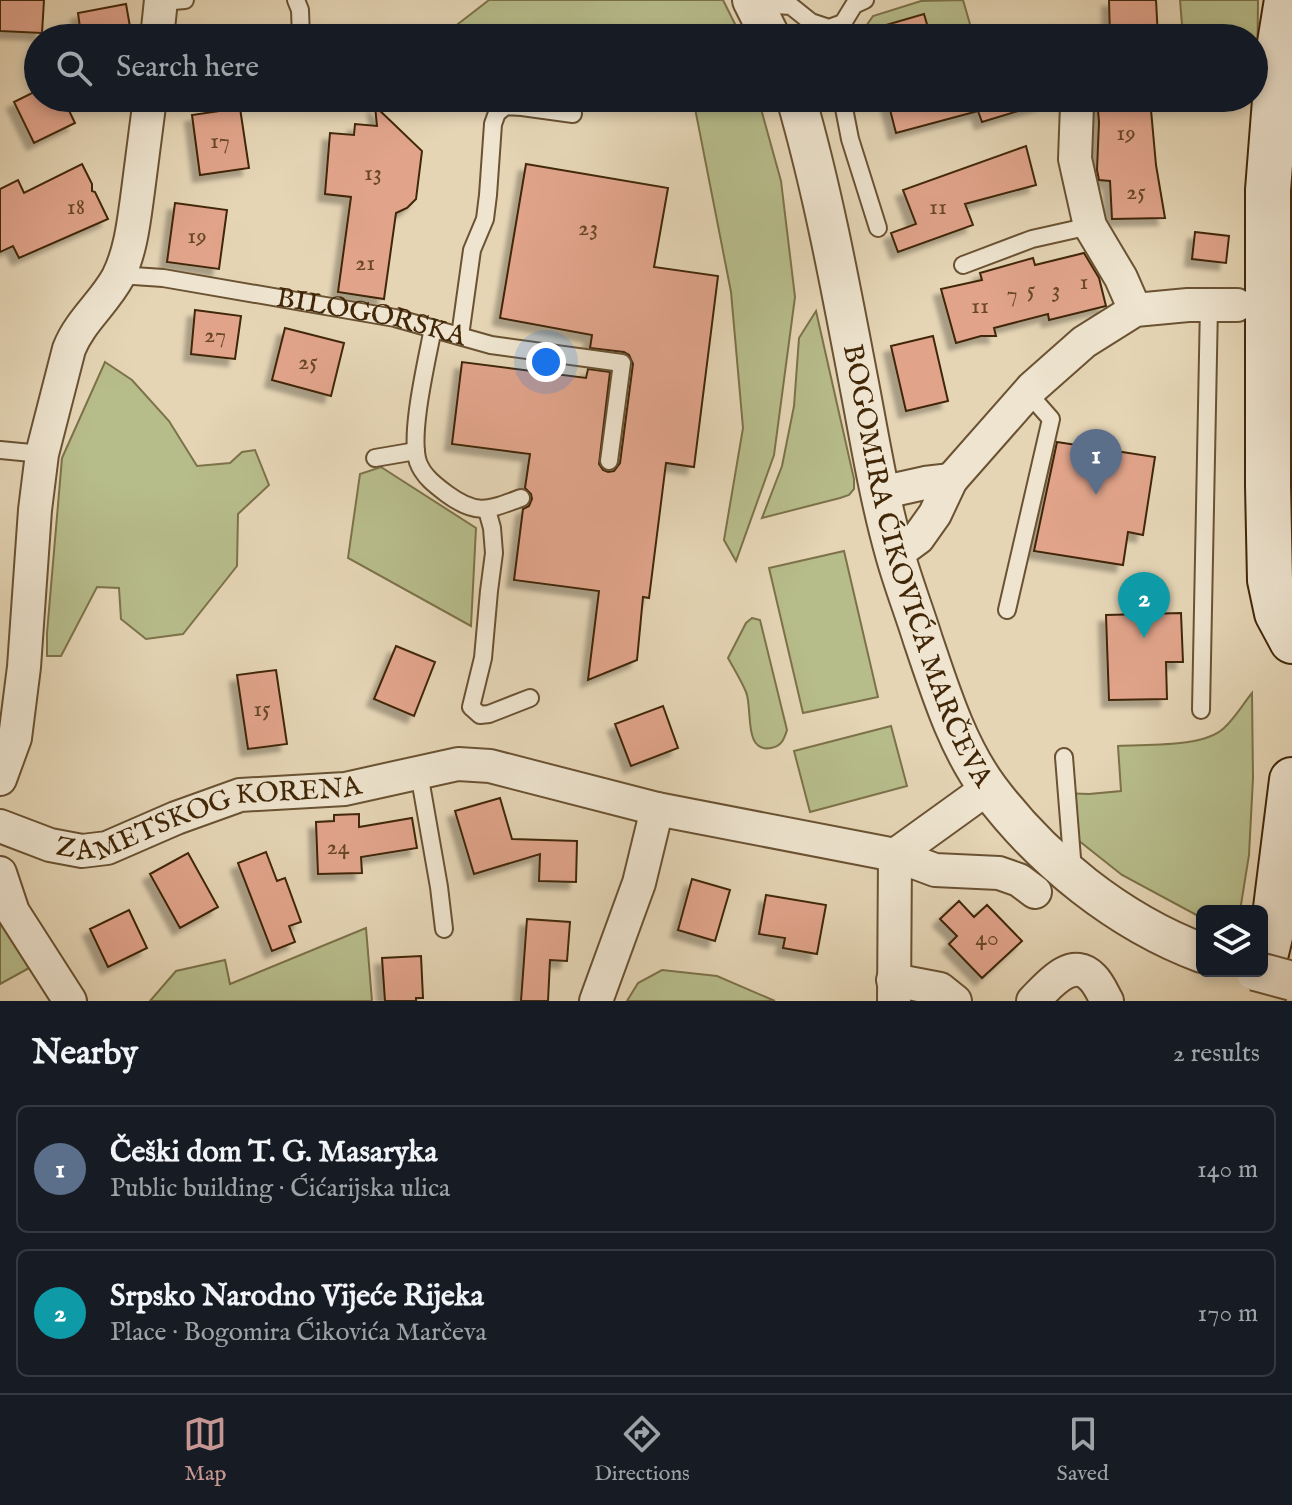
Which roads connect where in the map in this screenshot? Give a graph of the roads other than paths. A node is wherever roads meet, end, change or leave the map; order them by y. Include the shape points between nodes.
1 (296, 0) edge
2 (1287, 0) edge
3 (169, 1) edge
4 (753, 2) edge
5 (857, 2) edge
6 (162, 24) edge
7 (300, 24) edge
8 (764, 24) edge
9 (814, 24) edge
10 (842, 24) edge
11 (148, 112) edge
12 (498, 112) edge
13 (556, 112) edge
14 (800, 112) edge
15 (845, 112) edge
16 (1077, 112) edge
17 (573, 114) dead end
18 (1090, 226) junction
19 (878, 228) dead end
20 (963, 265) dead end
21 (119, 275) junction
22 (1223, 305) joint
23 (1135, 310) junction
24 (433, 328) junction
25 (460, 336) junction
26 (1028, 393) junction
27 (0, 450) edge
28 (416, 451) junction
29 (42, 454) junction
30 (375, 458) dead end
31 (609, 461) dead end
32 (951, 480) junction
33 (880, 493) junction
34 (521, 498) dead end
35 (487, 510) junction
36 (895, 555) junction
37 (1007, 610) dead end
38 (1292, 641) edge
39 (530, 698) dead end
40 (1201, 710) dead end
41 (1064, 757) dead end
42 (419, 773) junction
43 (0, 779) edge
44 (1292, 780) edge
45 (988, 788) junction
46 (657, 809) junction
47 (0, 826) edge
48 (895, 855) junction
49 (0, 873) edge
50 (1073, 878) junction
51 (1035, 892) dead end
52 (1284, 899) edge
53 (444, 929) dead end
54 (1190, 949) edge
55 (1268, 951) edge
56 (1268, 975) edge
57 (1260, 977) edge
58 (1292, 981) edge
59 (894, 991) edge
60 (70, 1001) edge
61 (596, 1001) edge
62 (955, 1001) edge
63 (1033, 1001) edge
64 (1107, 1001) edge
65 (1254, 1001) edge

1 - 7 lane
2 - 38 main road via 1268,190 1268,486 1270,580 1277,613
3 - 6 street
4 - 8 street
4 - 9 lane via 791,6
5 - 10 lane
11 - 21 street via 134,223
12 - 25 lane via 485,219 472,250
13 - 17 lane
14 - 33 street, BOGOMIRA ĆIKOVIĆA MARČEVA
15 - 19 lane
16 - 18 street via 1075,159
18 - 20 lane via 1032,239
18 - 23 street
21 - 24 lane, BILOGORSKA via 194,283
21 - 29 street via 75,334
22 - 23 street
22 - 40 lane
23 - 26 street via 1084,342
24 - 25 lane, BILOGORSKA
24 - 28 lane
25 - 31 lane, BILOGORSKA via 622,363
26 - 32 street
26 - 37 lane via 1051,419
27 - 29 lane
28 - 30 lane
28 - 35 lane via 418,464 436,486 468,507
29 - 43 street via 15,738
32 - 33 street
32 - 36 street via 918,538
33 - 36 street, BOGOMIRA ĆIKOVIĆA MARČEVA
34 - 35 lane
35 - 39 lane via 494,553 483,658 471,707 480,715 489,714
36 - 45 street, BOGOMIRA ĆIKOVIĆA MARČEVA via 933,671 963,746
41 - 50 lane
42 - 46 street, ZAMETSKOG KORENA via 458,764 490,766
42 - 47 street, ZAMETSKOG KORENA via 345,789 240,795 107,848 82,851 50,845
42 - 53 lane
44 - 52 main road
45 - 48 street
45 - 50 street, BOGOMIRA ĆIKOVIĆA MARČEVA
46 - 48 street, ZAMETSKOG KORENA
46 - 61 street via 639,883
48 - 51 street, ZAMETSKOG KORENA via 935,870 999,873
48 - 59 street
49 - 60 street via 13,912
50 - 54 street, BOGOMIRA ĆIKOVIĆA MARČEVA
52 - 55 main road
56 - 58 street, bridge
57 - 65 main road
59 - 62 street via 940,989
63 - 64 street via 1068,970 1078,969 1092,976

